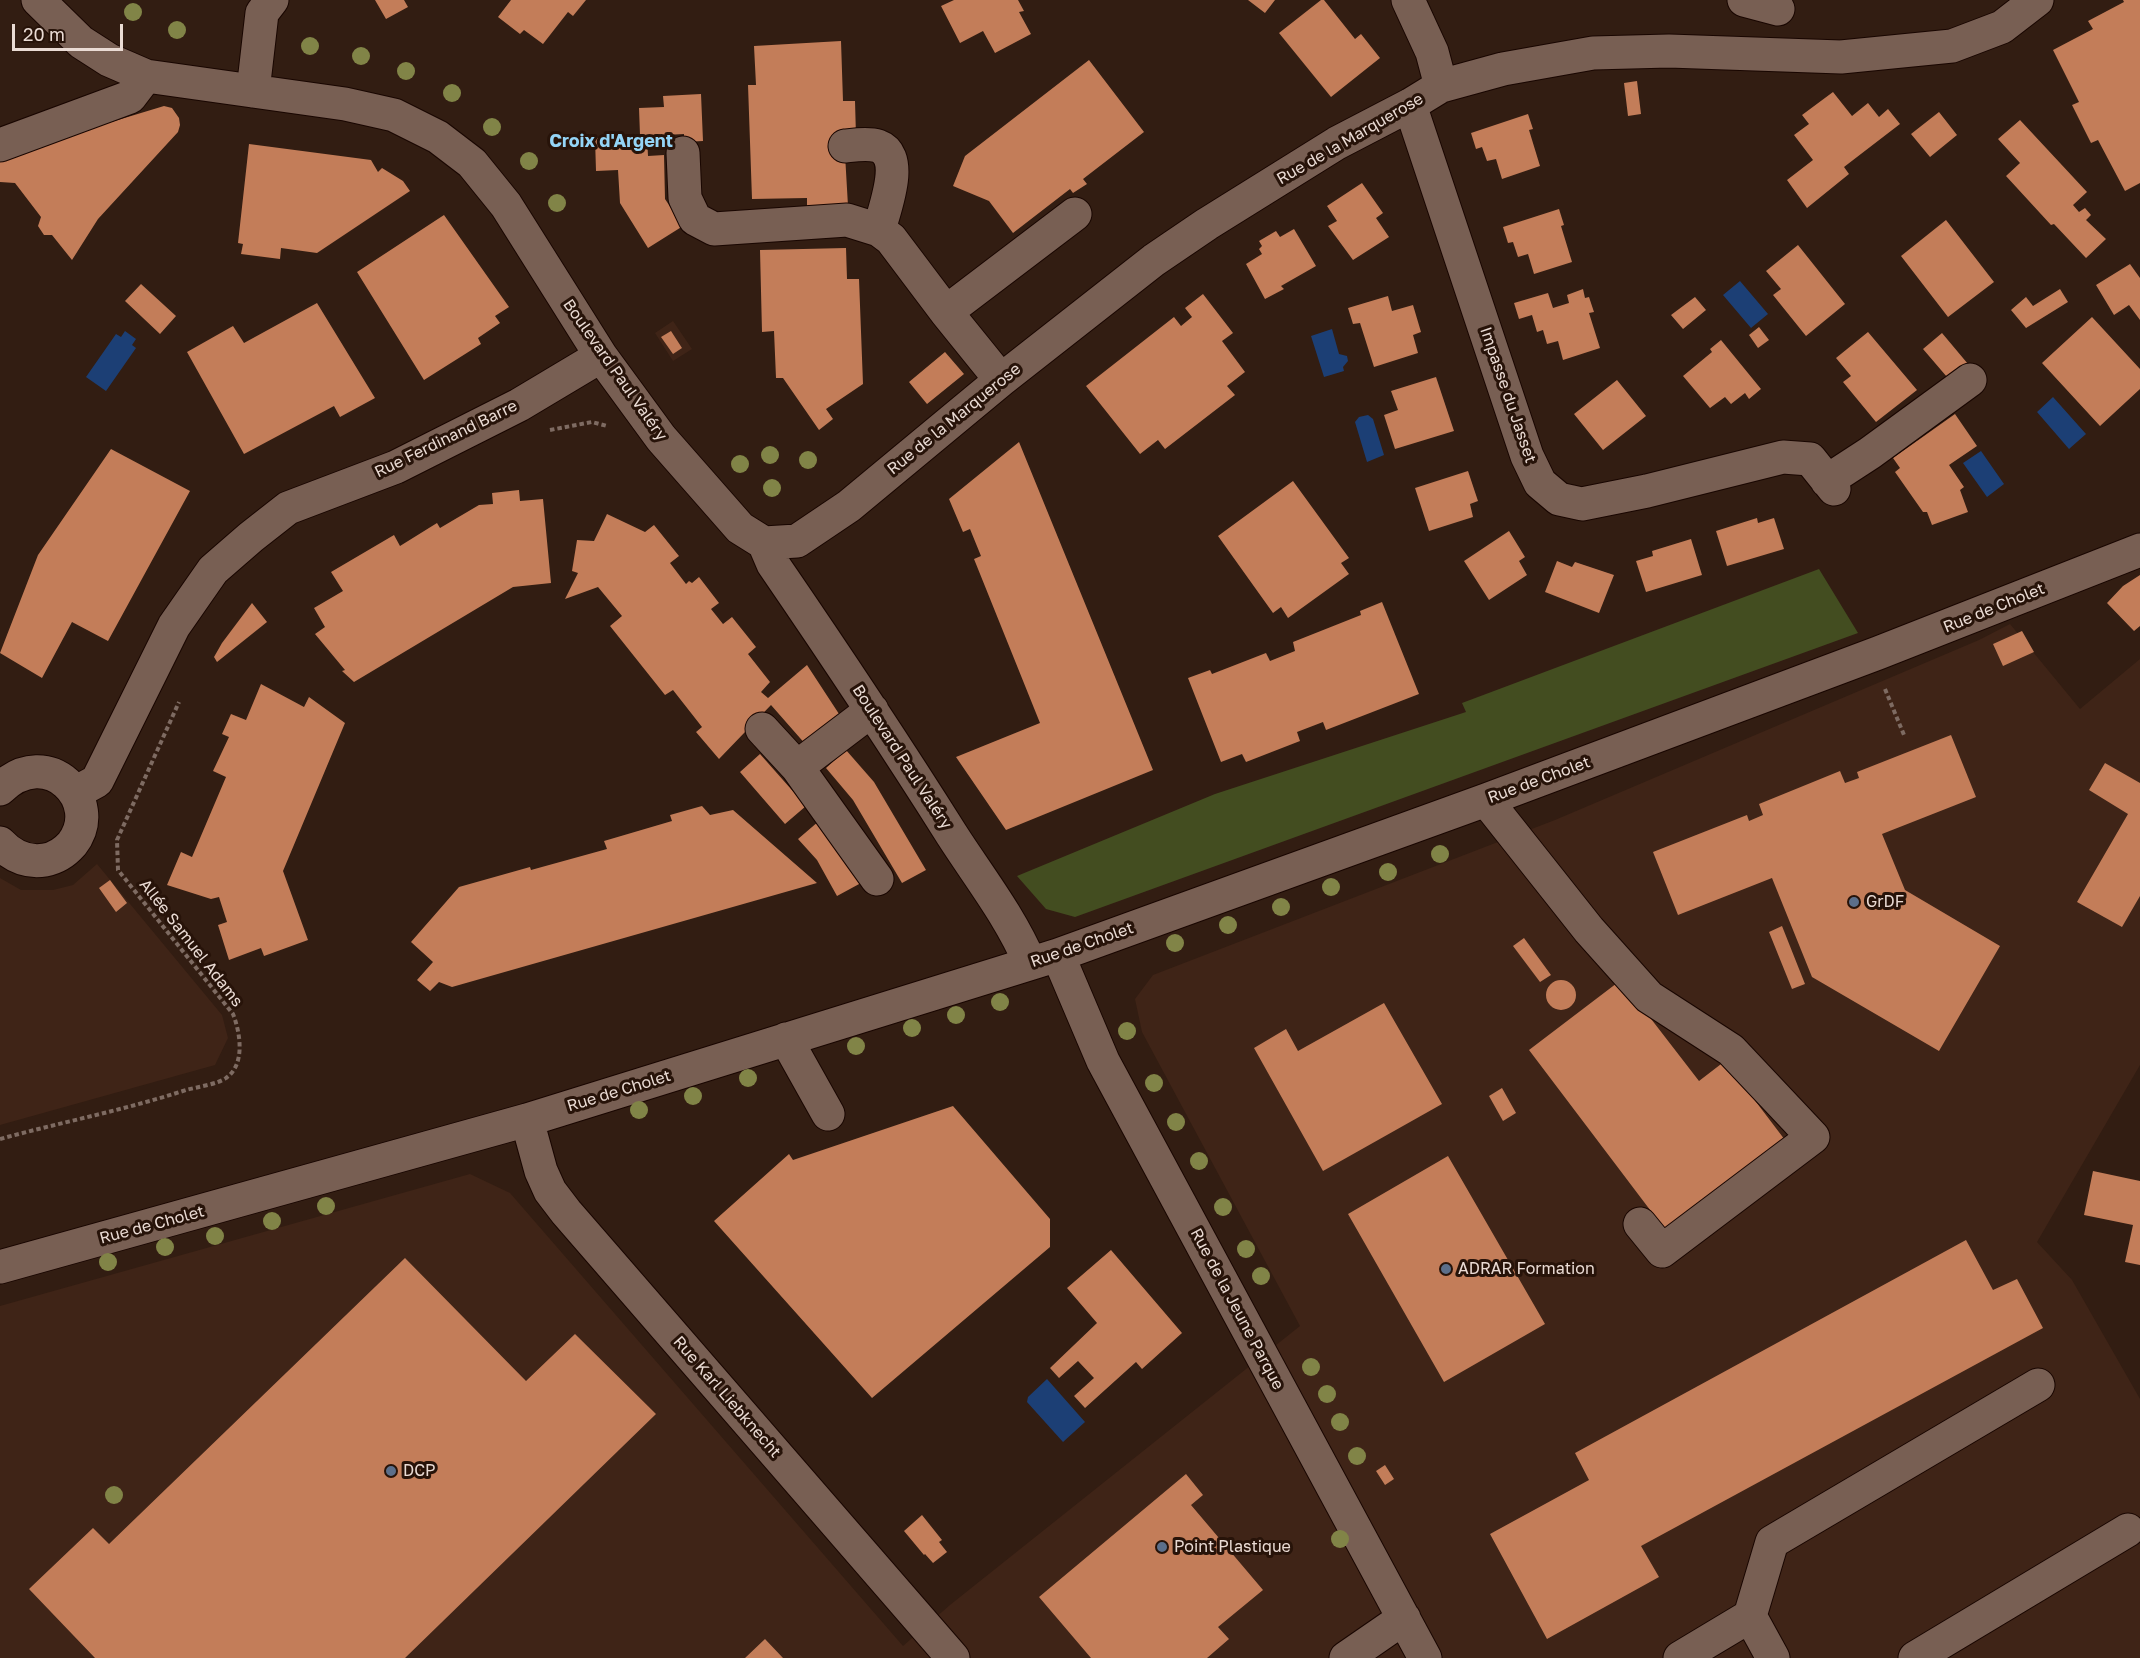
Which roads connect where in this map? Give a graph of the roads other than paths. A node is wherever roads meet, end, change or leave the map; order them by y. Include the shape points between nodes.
1 (38, 0) edge
2 (272, 0) edge
3 (1409, 0) edge
4 (1744, 0) edge
5 (2037, 0) edge
6 (1778, 9) dead end
7 (146, 76) junction
8 (1441, 86) junction
9 (253, 91) junction
10 (1410, 105) junction
11 (0, 145) edge
12 (845, 146) dead end
13 (683, 153) dead end
14 (1075, 214) dead end
15 (879, 230) junction
16 (946, 312) junction
17 (602, 356) junction
18 (1001, 380) junction
19 (1970, 380) dead end
20 (764, 543) junction
21 (2140, 550) edge
22 (872, 710) junction
23 (762, 729) dead end
24 (797, 767) junction
25 (0, 789) edge
26 (75, 794) junction
27 (1486, 800) junction
28 (0, 843) edge
29 (877, 879) dead end
30 (1044, 959) junction
31 (786, 1039) junction
32 (828, 1114) dead end
33 (527, 1120) junction
34 (1640, 1224) dead end
35 (0, 1267) edge
36 (2038, 1385) dead end
37 (2128, 1530) dead end
38 (1750, 1616) junction
39 (1404, 1618) junction
40 (953, 1658) edge
41 (1346, 1658) edge
42 (1425, 1658) edge
43 (1680, 1658) edge
44 (1773, 1658) edge
45 (1915, 1658) edge

1 - 7 street, Boulevard Paul Valéry via 81,42
2 - 9 street via 262,14
3 - 8 street via 1432,52
4 - 6 street
5 - 8 street, Rue de la Marquerose via 2002,27 1952,46 1841,57 1669,51 1593,53 1503,69
7 - 9 street, Boulevard Paul Valéry
7 - 11 street via 130,97
8 - 10 street, Rue de la Marquerose
9 - 17 street, Boulevard Paul Valéry via 394,115 438,137 472,163 506,205
10 - 18 street, Rue de la Marquerose via 1337,143 1207,224 1154,260
10 - 19 street, Impasse du Jasset via 1527,456 1540,483 1558,500 1582,504 1783,457 1809,459 1830,485
12 - 15 street via 880,147 893,164
13 - 15 street via 684,198 695,219 714,229 847,220
14 - 16 street
15 - 16 street via 891,239
16 - 18 street
17 - 20 street, Boulevard Paul Valéry via 661,438 740,528
17 - 26 street, Rue Ferdinand Barre via 519,405 396,467 288,508 251,537 213,570 174,626 97,781
18 - 20 street, Rue de la Marquerose via 849,506 797,541
20 - 22 street, Boulevard Paul Valéry via 773,564
21 - 27 street, Rue de Cholet via 1914,640
22 - 24 street
22 - 30 street, Boulevard Paul Valéry via 959,846 1009,918
23 - 24 street
24 - 29 street
25 - 26 street via 23,772 39,771 66,782
26 - 28 street via 80,830 68,849 58,856 26,860 12,855
27 - 30 street, Rue de Cholet
27 - 34 street via 1589,930 1649,997 1731,1050 1813,1137 1662,1251
30 - 31 street, Rue de Cholet
30 - 39 street, Rue de la Jeune Parque
31 - 32 street
31 - 33 street, Rue de Cholet
33 - 35 street, Rue de Cholet
33 - 40 street, Rue Karl Liebknecht via 541,1171 566,1212
36 - 38 street via 1772,1542
37 - 45 street
38 - 43 street
38 - 44 street
39 - 41 street
39 - 42 street, Rue de la Jeune Parque

